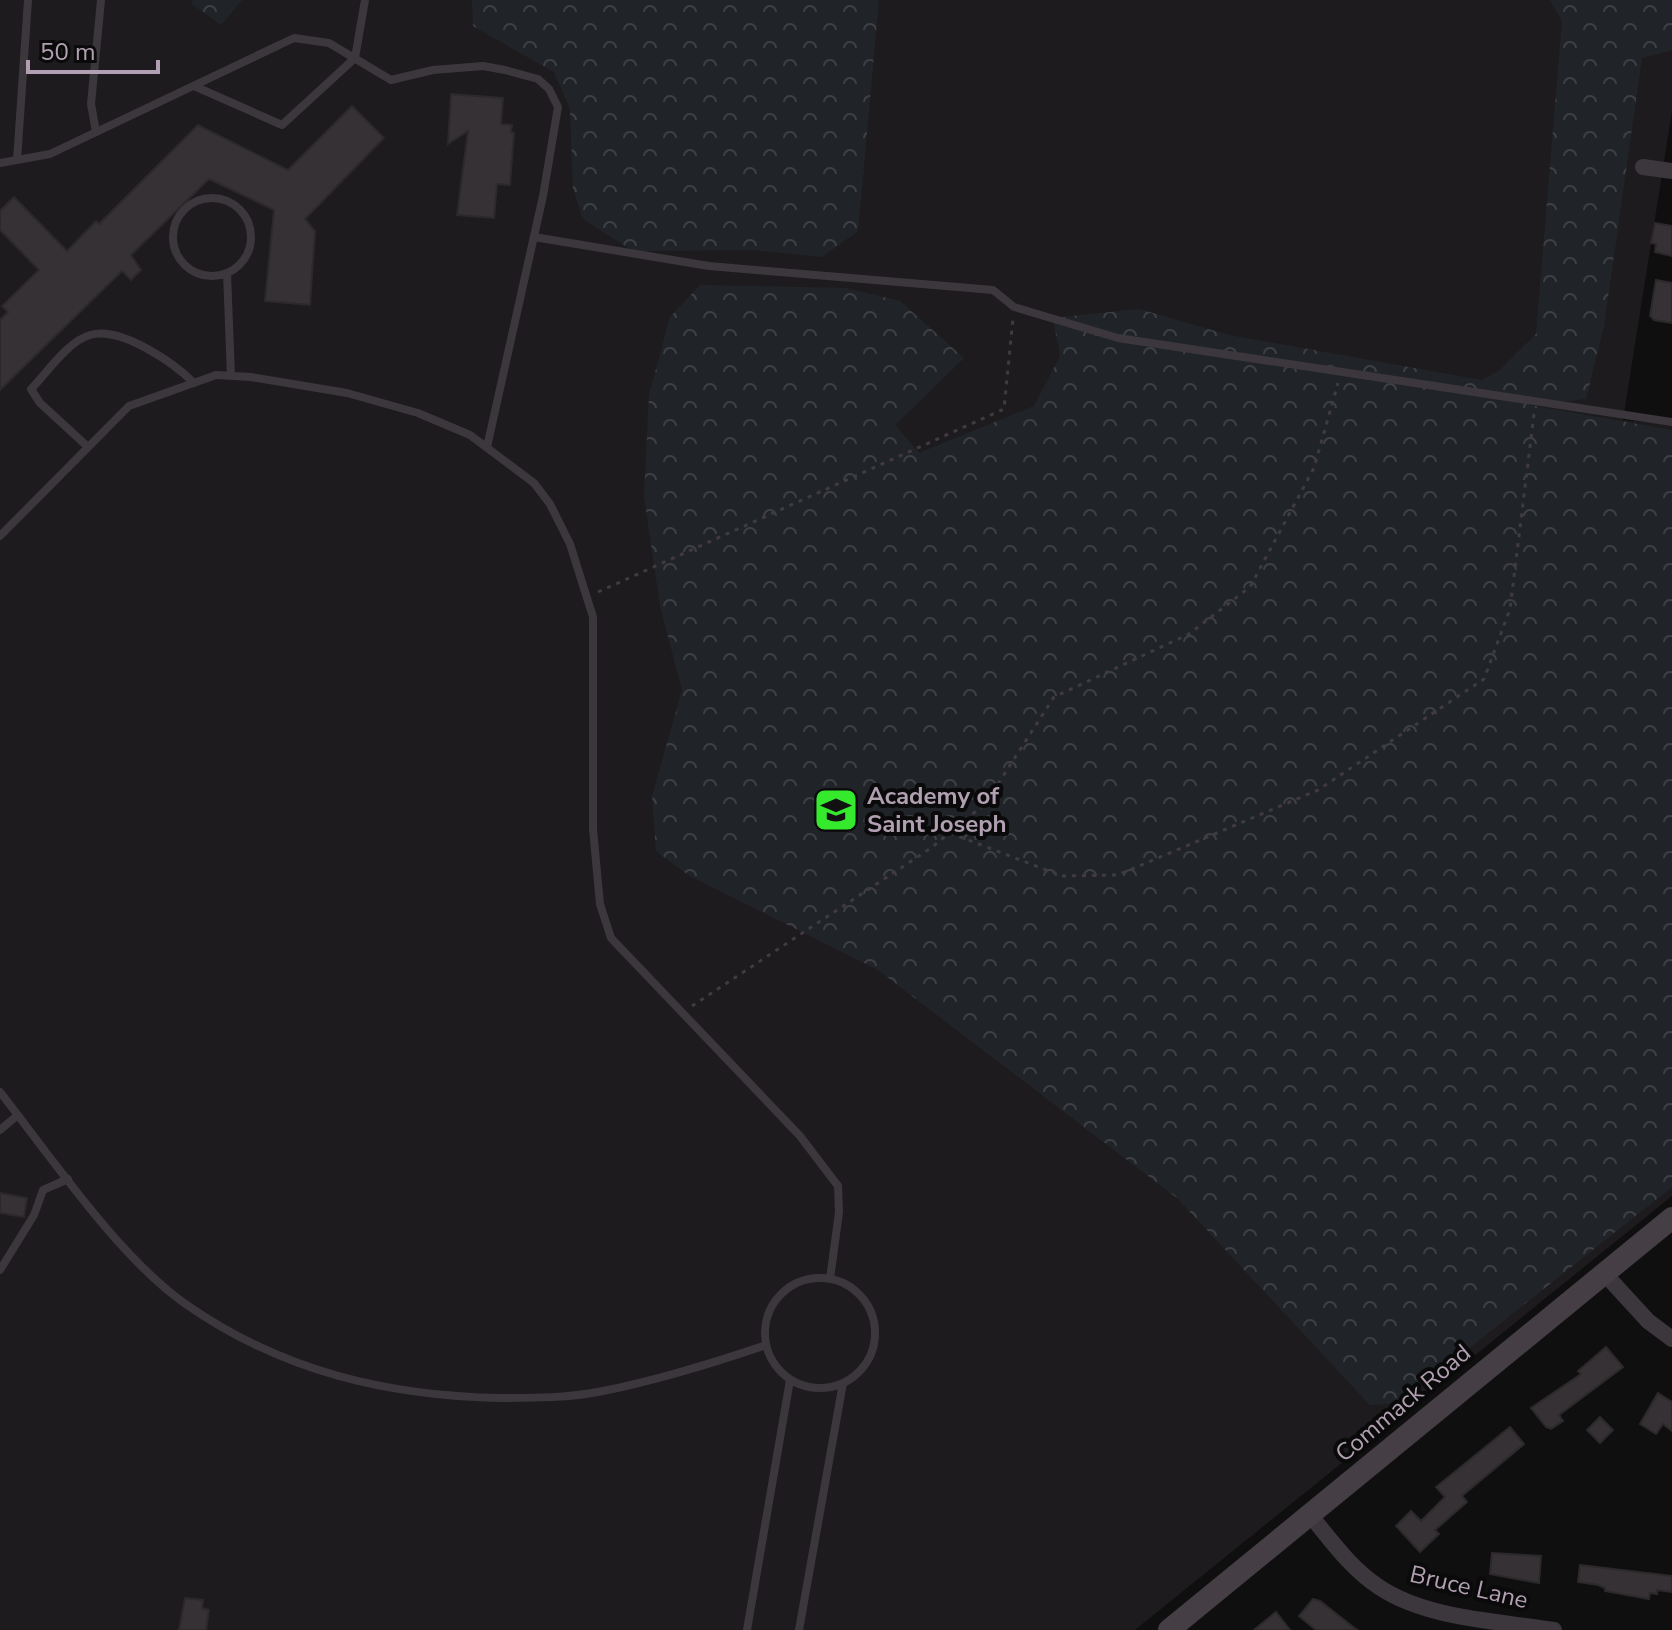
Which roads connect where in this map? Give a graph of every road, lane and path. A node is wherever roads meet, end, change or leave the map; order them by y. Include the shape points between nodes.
1 (28, 0) edge
2 (101, 0) edge
3 (365, 0) edge
4 (355, 58) junction
5 (194, 86) junction
6 (96, 132) junction
7 (17, 160) junction
8 (0, 163) edge
9 (1643, 167) dead end
10 (1672, 171) edge
11 (534, 237) junction
12 (227, 273) junction
13 (1014, 307) junction
14 (1341, 374) junction
15 (231, 376) junction
16 (194, 383) junction
17 (1536, 402) junction
18 (1672, 422) edge
19 (88, 447) junction
20 (487, 447) junction
21 (0, 536) edge
22 (587, 597) junction
23 (950, 833) junction
24 (682, 1012) junction
25 (0, 1092) edge
26 (18, 1115) junction
27 (0, 1130) edge
28 (68, 1179) junction
29 (1672, 1218) edge
30 (0, 1270) edge
31 (1604, 1273) junction
32 (830, 1279) junction
33 (1672, 1339) edge
34 (766, 1345) junction
35 (790, 1380) junction
36 (843, 1383) junction
37 (1310, 1515) junction
38 (747, 1630) edge
39 (799, 1630) edge
40 (1169, 1630) edge
41 (1554, 1630) edge

1 - 7 lane
2 - 6 lane via 91,104
3 - 4 lane
4 - 5 lane via 329,43 294,38
4 - 5 lane via 282,125
4 - 11 lane via 391,80 483,66 525,74 549,89 558,107
5 - 6 lane
6 - 7 lane via 50,154
7 - 8 lane
9 - 10 street
11 - 13 lane via 709,266 993,290
11 - 20 lane
12 - 12 lane via 195,273 176,254 173,228 178,216 199,200 225,199 237,205 250,227 249,252
12 - 15 lane
13 - 14 lane via 1118,338
13 - 22 path via 1004,409
14 - 17 lane
14 - 23 path via 1314,468 1250,587 1189,634 1054,697 985,804
15 - 16 lane
15 - 20 lane via 347,393 418,413
16 - 19 lane via 129,406
16 - 19 lane via 150,349 108,335 90,335 31,389
17 - 18 lane
17 - 23 path via 1510,609 1484,679 1318,790 1118,875 1062,876
19 - 21 lane
20 - 22 lane via 534,483 550,504
22 - 24 lane via 593,617 593,829 600,904 611,938
23 - 24 path
24 - 32 lane via 800,1136 838,1186
25 - 26 lane
26 - 27 lane
26 - 28 lane
28 - 30 lane via 43,1190
28 - 34 lane via 133,1257 186,1305 268,1352 352,1382 451,1397 550,1398 602,1392
29 - 31 street, Commack Road
31 - 33 street
31 - 37 street, Commack Road
32 - 34 lane via 809,1279 774,1303 766,1323
32 - 36 lane via 850,1287 866,1302 874,1322 866,1364
34 - 35 lane via 774,1365
35 - 36 lane via 810,1388
35 - 38 lane
36 - 39 lane
37 - 40 street, Commack Road
37 - 41 street, Bruce Lane via 1344,1556 1378,1587 1398,1597 1424,1607

